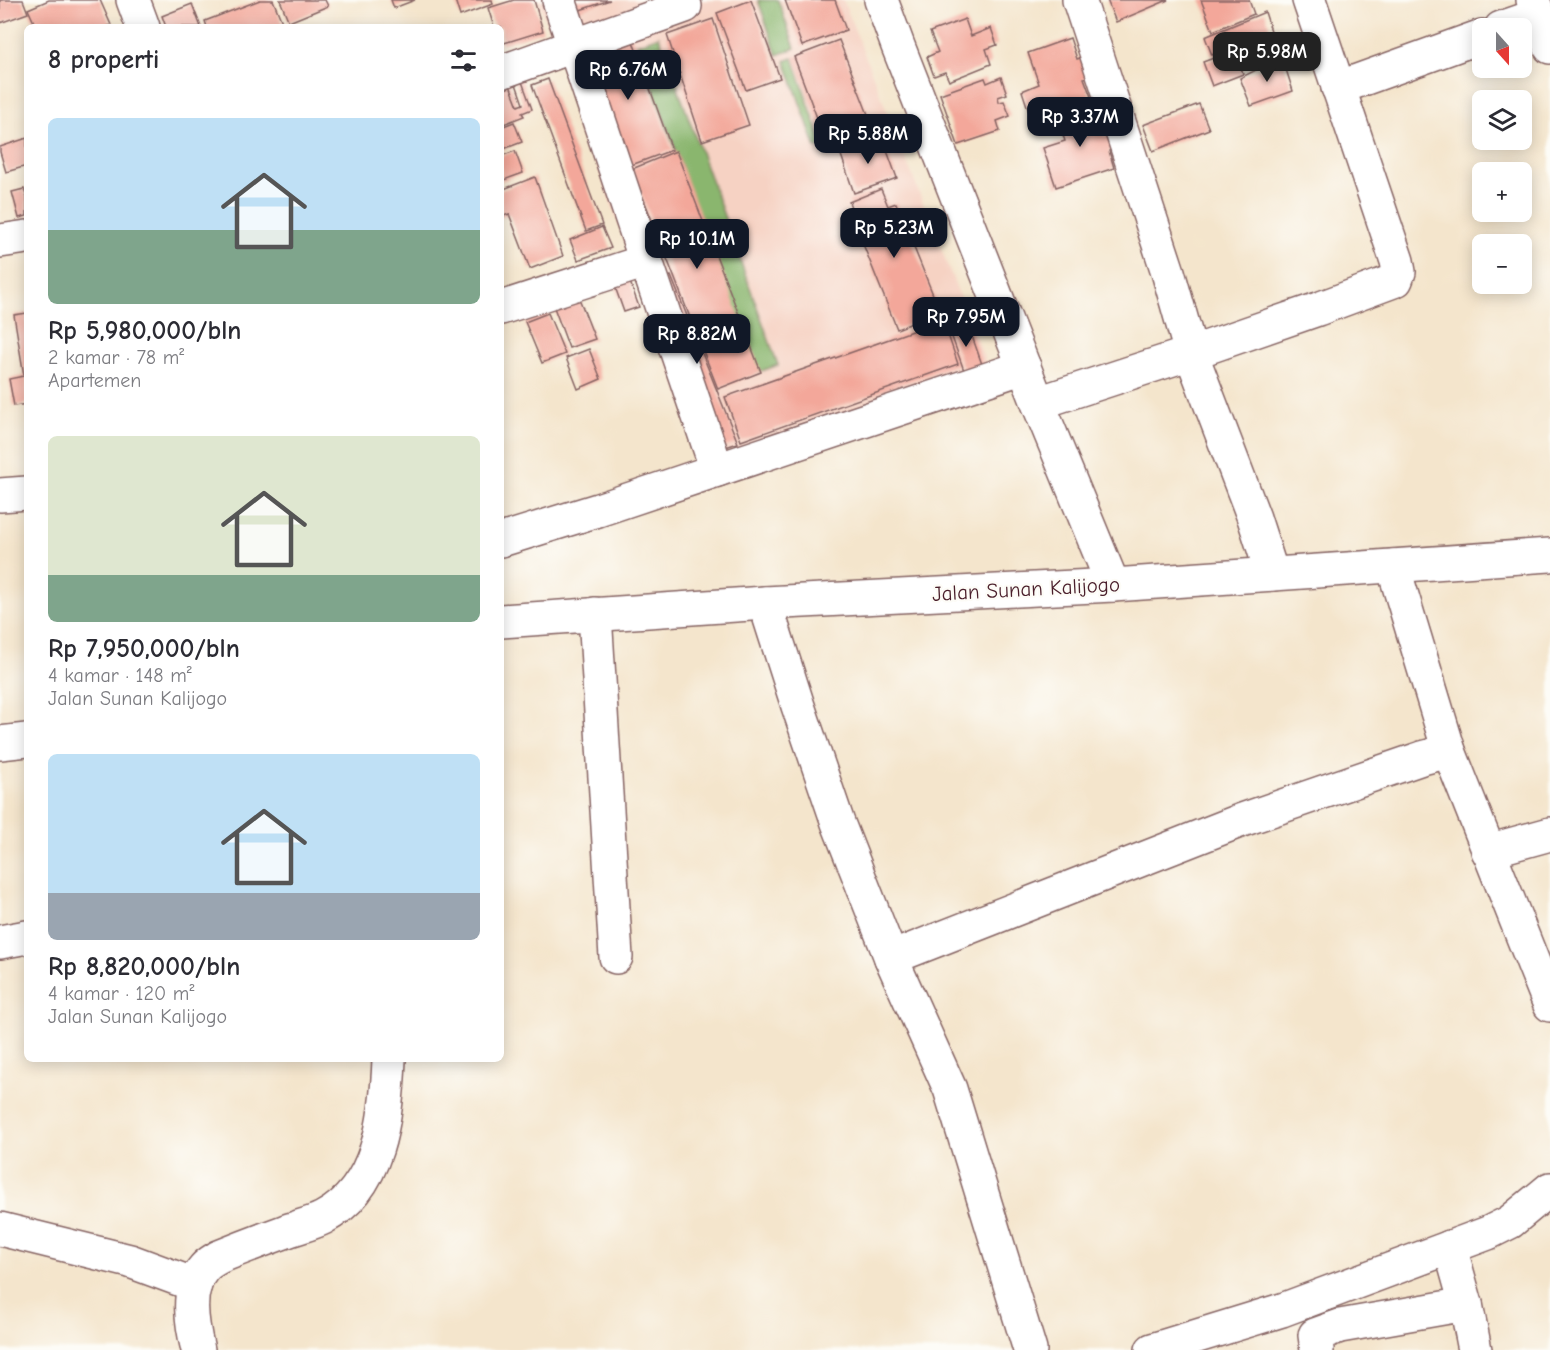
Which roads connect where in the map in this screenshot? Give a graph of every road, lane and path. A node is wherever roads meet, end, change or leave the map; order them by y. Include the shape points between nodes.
1 (133, 0) edge
2 (559, 0) edge
3 (881, 0) edge
4 (1079, 0) edge
5 (1309, 0) edge
6 (685, 6) dead end
7 (1536, 8) edge
8 (1519, 18) edge
9 (142, 24) edge
10 (1472, 40) edge
11 (573, 46) junction
12 (1550, 47) edge
13 (504, 71) edge
14 (1338, 88) junction
15 (24, 237) edge
16 (0, 241) edge
17 (646, 261) junction
18 (504, 307) edge
19 (1191, 353) junction
20 (1024, 367) junction
21 (1038, 403) junction
22 (717, 470) junction
23 (24, 493) edge
24 (0, 495) edge
25 (504, 539) edge
26 (1550, 555) edge
27 (1393, 566) junction
28 (1272, 574) junction
29 (1113, 585) junction
30 (765, 603) junction
31 (595, 614) junction
32 (504, 621) edge
33 (24, 740) edge
34 (0, 743) edge
35 (1449, 751) junction
36 (1550, 834) edge
37 (1488, 851) junction
38 (24, 938) edge
39 (0, 942) edge
40 (616, 957) dead end
41 (891, 958) junction
42 (1550, 1005) edge
43 (389, 1062) edge
44 (1550, 1189) edge
45 (0, 1229) edge
46 (1450, 1247) junction
47 (195, 1285) junction
48 (1307, 1301) junction
49 (1467, 1305) junction
50 (1316, 1342) edge
51 (198, 1350) edge
52 (1030, 1350) edge
53 (1152, 1350) edge
54 (1475, 1350) edge

1 - 9 street
2 - 11 street
3 - 20 street
4 - 19 street
5 - 14 street
6 - 11 street
7 - 8 street
7 - 12 street
10 - 14 street
11 - 13 street
11 - 17 street
14 - 19 street via 1396,261 1396,280
15 - 16 street
17 - 18 street
17 - 22 street
19 - 21 street
19 - 28 street
20 - 21 street
20 - 22 street
21 - 29 street
22 - 25 street
23 - 24 street
26 - 27 street, Jalan Sunan Kalijogo
27 - 28 street, Jalan Sunan Kalijogo
27 - 35 street
28 - 29 street, Jalan Sunan Kalijogo
29 - 30 street, Jalan Sunan Kalijogo
30 - 31 street, Jalan Sunan Kalijogo
30 - 41 street via 838,823
31 - 32 street, Jalan Sunan Kalijogo
31 - 40 street
33 - 34 street
35 - 37 street
35 - 41 street via 1242,820
36 - 37 street
37 - 42 street
38 - 39 street
41 - 52 street via 950,1089
43 - 47 street via 382,1131 368,1172 348,1199 324,1217 209,1262
44 - 46 street via 1510,1222
45 - 47 street via 130,1261
46 - 48 street
46 - 49 street
47 - 51 street via 192,1314
48 - 50 street
48 - 53 street
49 - 50 street via 1340,1326
49 - 54 street

